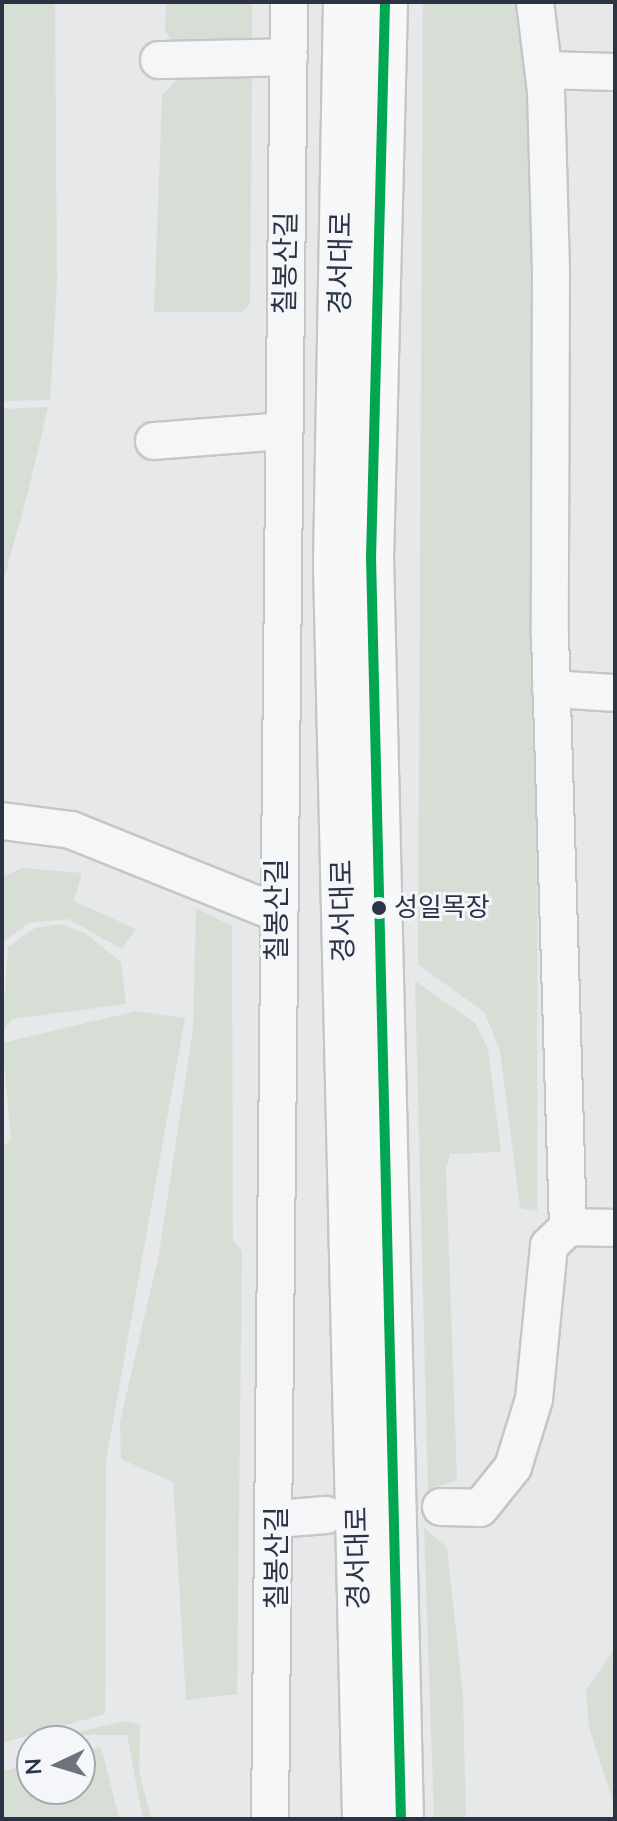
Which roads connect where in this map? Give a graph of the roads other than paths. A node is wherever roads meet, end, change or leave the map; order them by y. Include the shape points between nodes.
1 (289, 2) edge
2 (346, 2) edge
3 (385, 2) edge
4 (535, 2) edge
5 (289, 57) junction
6 (159, 60) dead end
7 (544, 70) junction
8 (615, 72) edge
9 (284, 431) junction
10 (154, 441) dead end
11 (551, 689) junction
12 (615, 693) edge
13 (2, 821) edge
14 (277, 913) junction
15 (568, 1227) junction
16 (615, 1228) edge
17 (441, 1507) dead end
18 (326, 1515) dead end
19 (277, 1519) junction
20 (270, 1819) edge
21 (365, 1819) edge
22 (401, 1819) edge

1 - 5 street, 칠봉산길
2 - 21 main road, 경서대로 via 336,566
3 - 22 main road, 경서대로 via 371,557
4 - 7 street
5 - 6 street
5 - 9 street, 칠봉산길
7 - 8 street
7 - 11 street via 553,363
9 - 10 street
9 - 14 street, 칠봉산길 via 287,649
11 - 12 street
11 - 15 street
13 - 14 street via 71,830
14 - 19 street, 칠봉산길
15 - 16 street
15 - 17 street via 549,1246 534,1399 513,1467 480,1508
18 - 19 street
19 - 20 street, 칠봉산길

